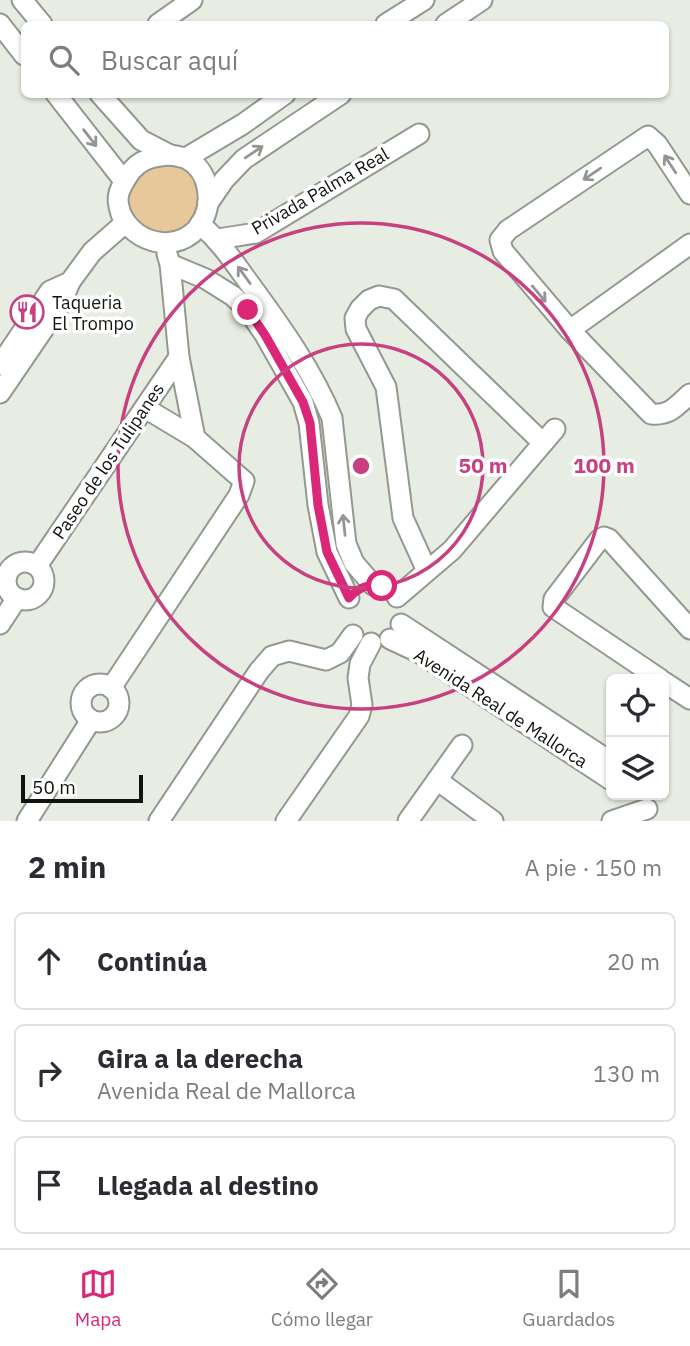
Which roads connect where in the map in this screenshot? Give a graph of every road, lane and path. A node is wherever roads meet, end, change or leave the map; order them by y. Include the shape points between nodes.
1 (22, 0) edge
2 (192, 0) edge
3 (424, 0) edge
4 (482, 0) edge
5 (40, 21) edge
6 (162, 21) edge
7 (391, 21) edge
8 (450, 21) edge
9 (0, 24) edge
10 (21, 51) edge
11 (59, 98) edge
12 (104, 98) edge
13 (279, 98) edge
14 (335, 98) edge
15 (419, 134) dead end
16 (179, 157) junction
17 (124, 181) junction
18 (690, 194) edge
19 (208, 202) junction
20 (125, 223) junction
21 (200, 224) junction
22 (218, 239) junction
23 (164, 243) junction
24 (690, 244) edge
25 (170, 264) junction
26 (70, 282) junction
27 (570, 330) junction
28 (179, 357) junction
29 (0, 365) edge
30 (0, 393) edge
31 (690, 394) edge
32 (145, 408) junction
33 (332, 418) junction
34 (310, 423) junction
35 (195, 438) junction
36 (37, 566) junction
37 (427, 571) junction
38 (373, 585) junction
39 (397, 597) junction
40 (17, 598) junction
41 (349, 598) junction
42 (0, 624) edge
43 (690, 629) edge
44 (353, 635) junction
45 (388, 635) junction
46 (653, 674) edge
47 (669, 685) edge
48 (111, 688) junction
49 (690, 699) edge
50 (91, 720) junction
51 (462, 745) dead end
52 (606, 759) edge
53 (606, 777) edge
54 (437, 780) junction
55 (642, 812) edge
56 (27, 821) edge
57 (159, 821) edge
58 (286, 821) edge
59 (408, 821) edge
60 (493, 821) edge
61 (612, 821) edge

1 - 5 street
2 - 6 street
3 - 7 street
4 - 8 street
9 - 10 street
11 -> 17 street
12 - 16 street via 142,140
13 - 16 street via 243,124
19 -> 14 street via 244,159
15 - 22 street, Privada Palma Real via 256,233
16 - 17 street via 143,160
16 - 19 street via 198,168 206,180
17 - 20 street via 118,195
18 -> 27 street via 648,136 508,230 500,240 503,251
19 - 21 street
20 - 23 street via 148,241
20 - 26 street via 92,252
21 - 22 street
21 - 23 street via 191,235
33 -> 22 street via 288,335
23 - 25 street, Paseo de los Tulipanes
24 - 27 street
25 - 28 street, Paseo de los Tulipanes
25 - 34 street via 206,279 248,310 303,402
26 - 29 street via 50,290
26 - 30 street via 62,302
27 - 31 street via 651,414 662,415
28 - 32 street, Paseo de los Tulipanes
28 - 35 street, Paseo de los Tulipanes
32 - 35 street
32 - 36 street, Paseo de los Tulipanes
33 - 34 street
38 -> 33 street via 354,563 346,544
34 - 41 street via 327,552
35 - 48 street via 244,481
36 - 40 street via 44,576 43,589 29,600
36 - 40 street via 26,562 9,571 6,583
37 - 37 street via 452,551 549,436 394,299 379,296 360,309 356,329 386,387 403,518
37 - 39 street
38 - 39 street via 391,590
38 - 41 street
39 - 45 street via 403,615
40 - 42 street
41 - 44 street via 345,618
43 - 46 street via 610,539 599,540 554,599 553,607
44 - 45 street via 362,641
44 - 57 street via 340,653 326,660 289,650 272,656
45 - 52 street, Avenida Real de Mallorca
45 - 53 street, Avenida Real de Mallorca
45 - 58 street via 360,664 359,716
47 - 49 street
48 - 50 street via 118,698 118,710 109,720
48 - 50 street via 100,684 84,693 83,711
50 - 56 street
51 - 54 street
54 - 59 street
54 - 60 street
55 - 61 street

